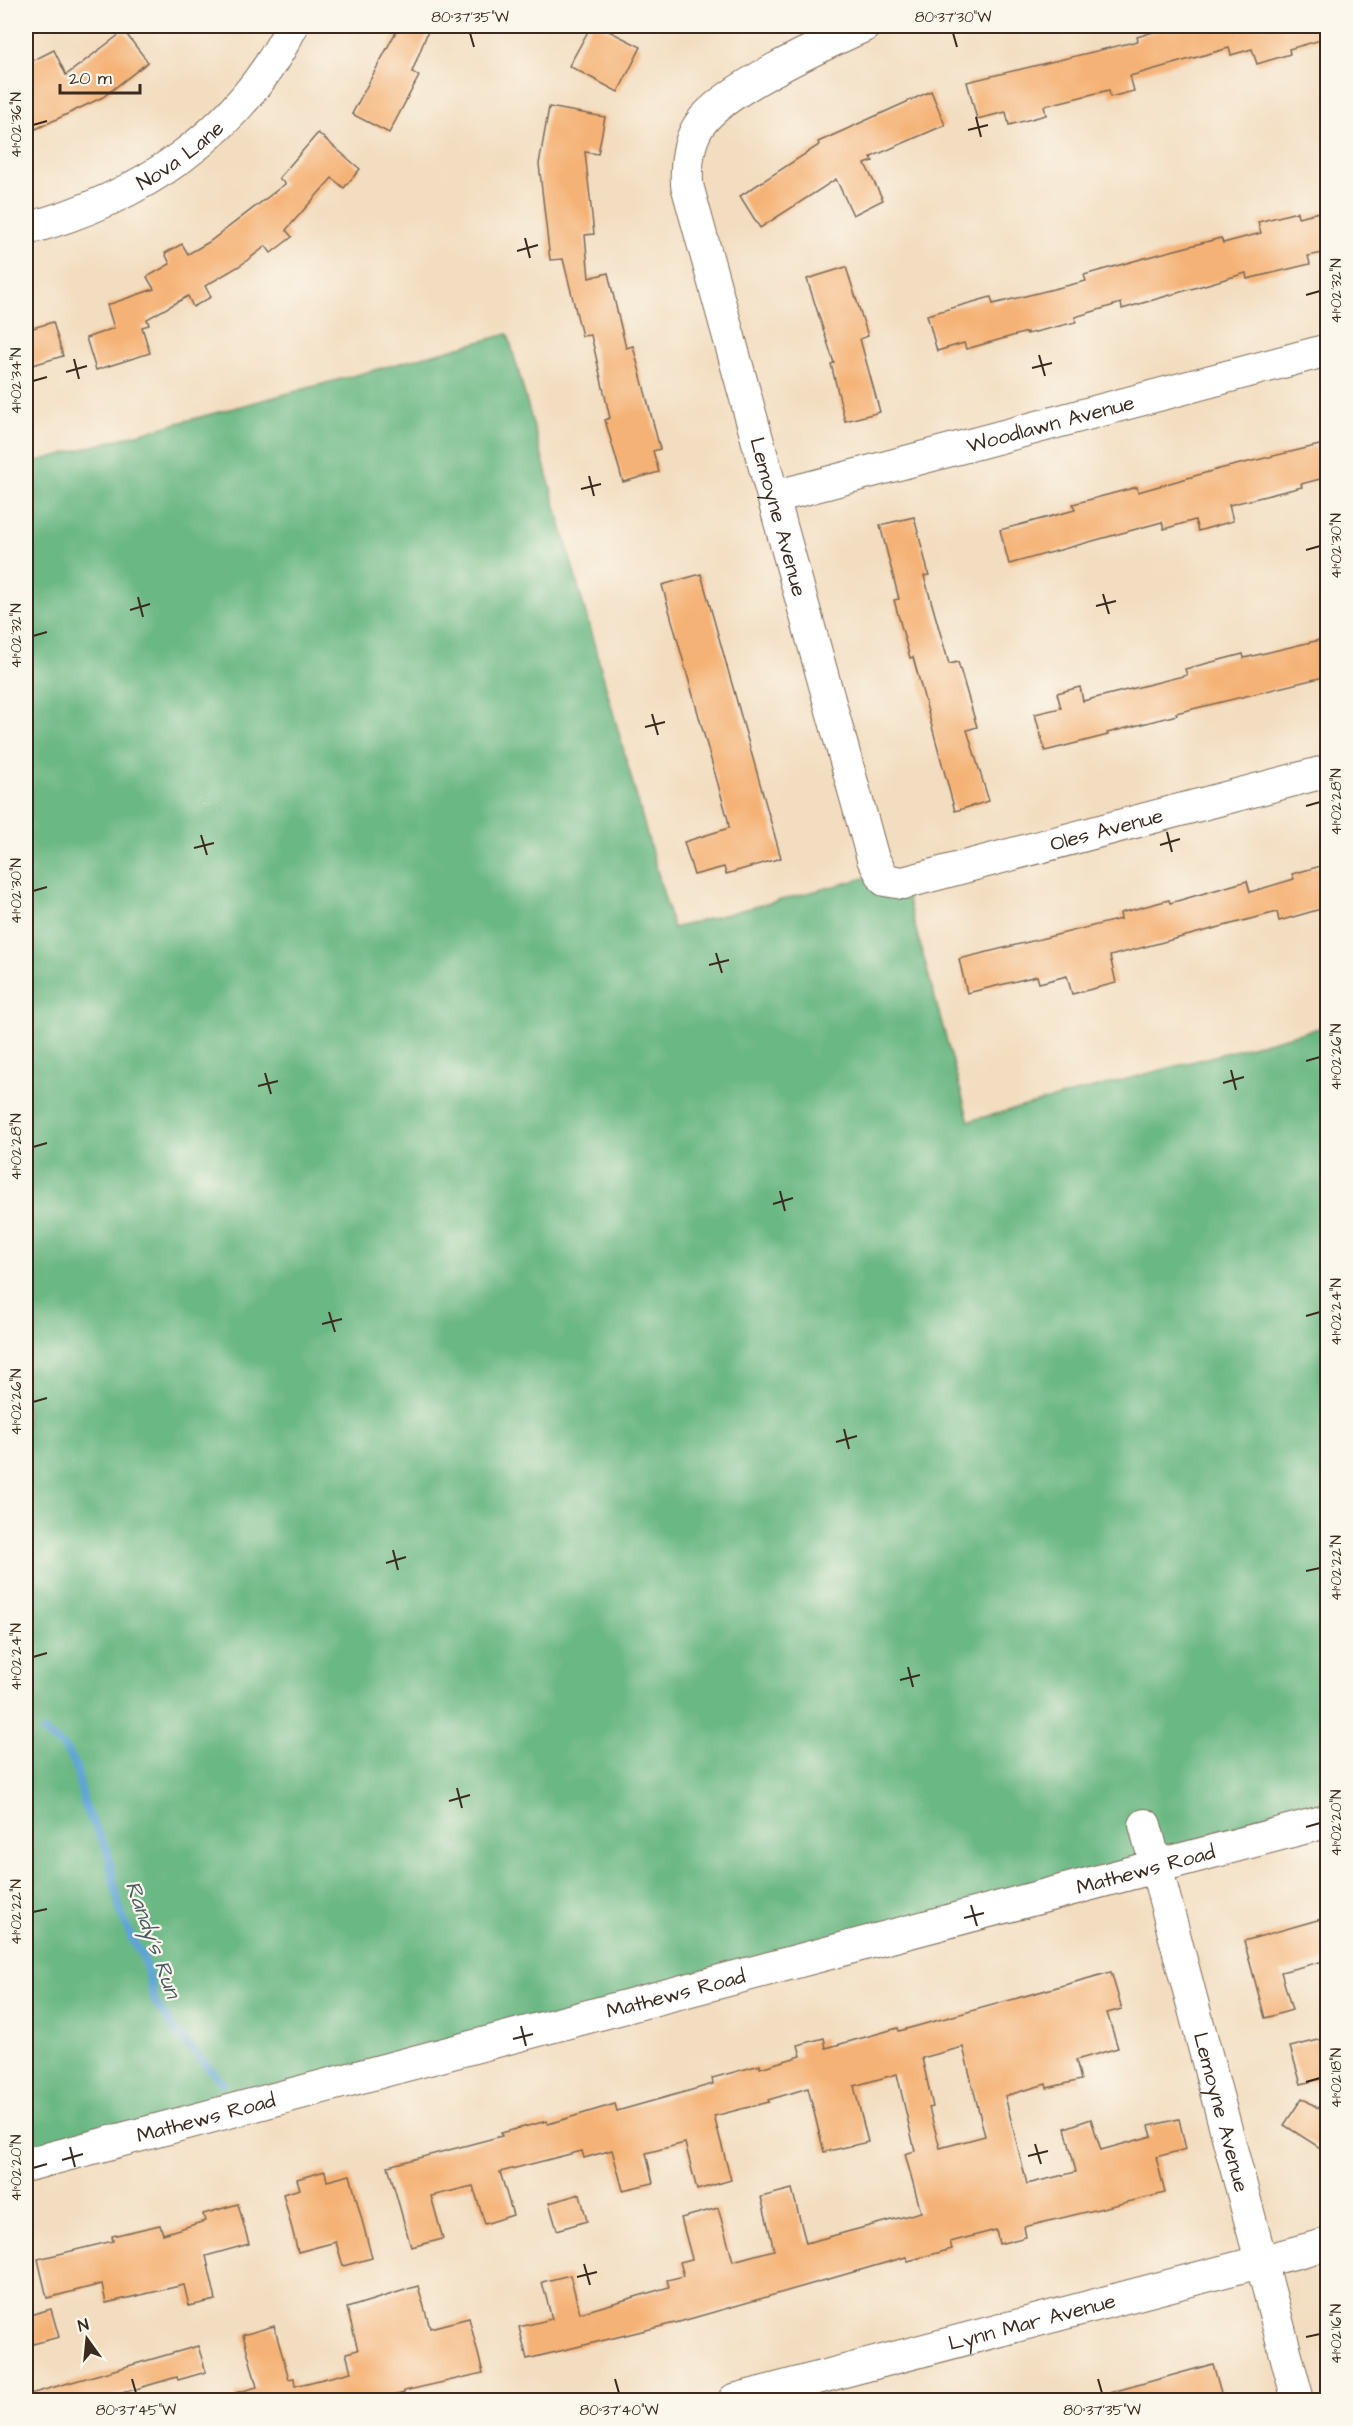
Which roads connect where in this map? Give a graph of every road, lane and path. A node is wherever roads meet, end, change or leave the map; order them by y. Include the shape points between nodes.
1 (292, 26) edge
2 (864, 26) edge
3 (26, 230) edge
4 (1328, 350) edge
5 (774, 497) junction
6 (1328, 771) edge
7 (885, 880) joint
8 (1328, 1821) edge
9 (1145, 1825) dead end
10 (1157, 1867) junction
11 (26, 2165) edge
12 (1328, 2244) edge
13 (1261, 2261) junction
14 (734, 2400) edge
15 (1298, 2400) edge

1 - 3 street, Nova Lane via 249,92 188,153 116,198
2 - 5 street, Lemoyne Avenue via 726,99 698,126 689,151 687,185
4 - 5 street, Woodlawn Avenue
5 - 7 street, Lemoyne Avenue via 873,860
6 - 7 street, Oles Avenue via 903,883
8 - 10 street, Mathews Road
9 - 10 street, Lemoyne Avenue
10 - 11 street, Mathews Road
10 - 13 street, Lemoyne Avenue
12 - 13 street, Lynn Mar Avenue
13 - 14 street, Lynn Mar Avenue
13 - 15 street, Lemoyne Avenue

